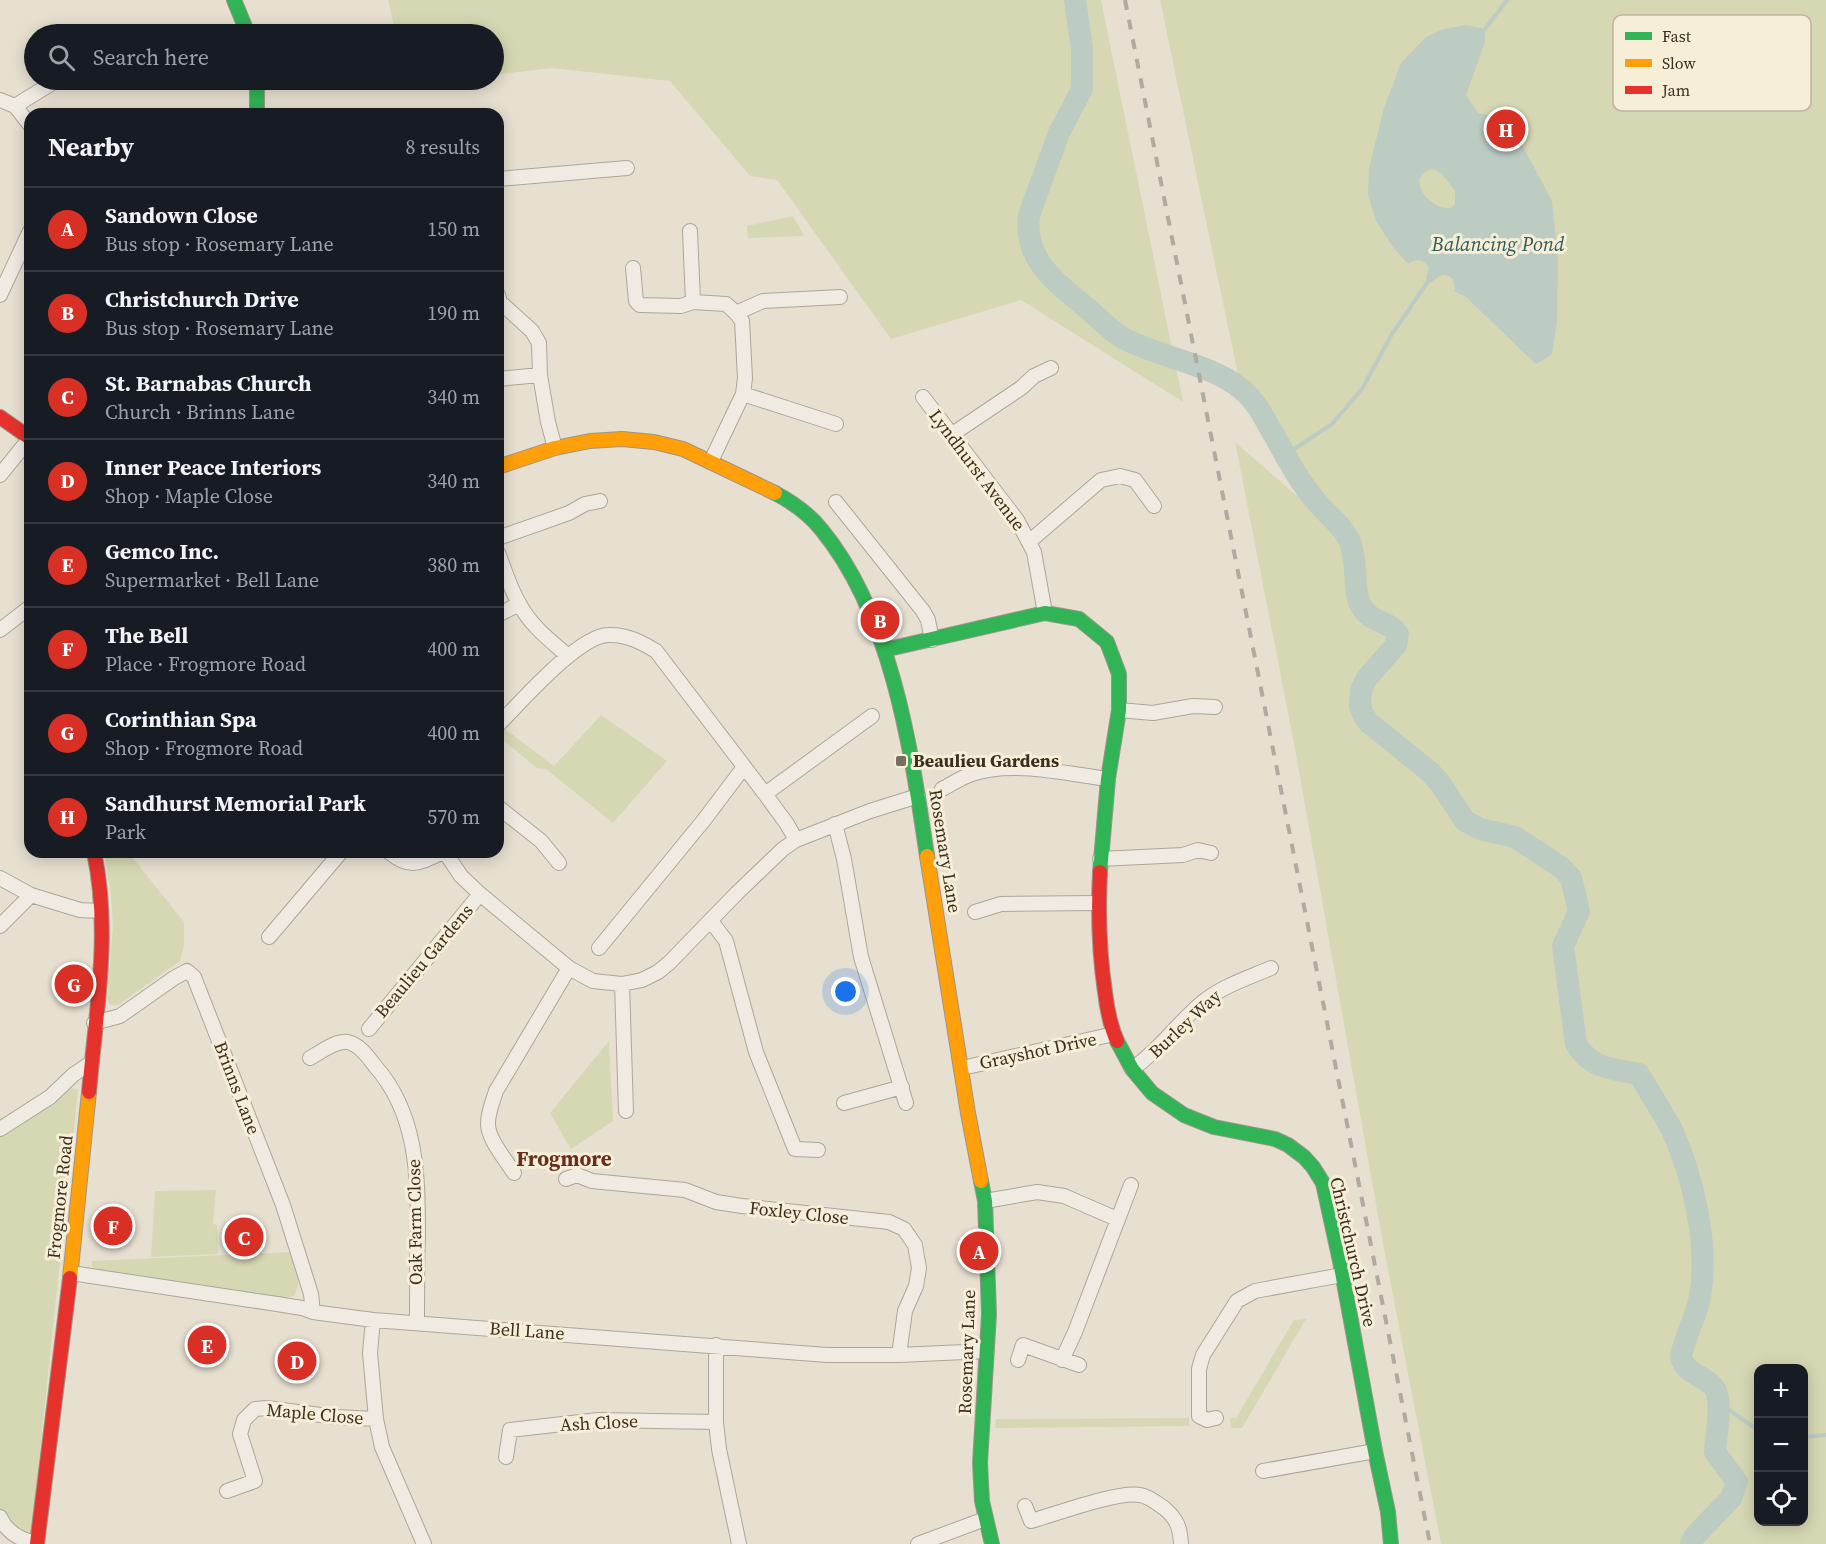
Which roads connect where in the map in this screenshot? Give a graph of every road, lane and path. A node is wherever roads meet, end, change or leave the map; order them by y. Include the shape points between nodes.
1 (234, 0) edge
2 (244, 24) edge
3 (41, 90) edge
4 (257, 90) edge
5 (0, 100) edge
6 (15, 106) junction
7 (256, 108) edge
8 (24, 117) edge
9 (627, 168) dead end
10 (504, 178) edge
11 (690, 231) dead end
12 (24, 244) edge
13 (633, 268) dead end
14 (0, 295) edge
15 (840, 297) dead end
16 (693, 302) junction
17 (504, 306) edge
18 (736, 313) junction
19 (1051, 368) dead end
20 (540, 375) junction
21 (504, 378) edge
22 (743, 394) junction
23 (923, 397) dead end
24 (0, 417) edge
25 (836, 424) dead end
26 (24, 434) edge
27 (951, 435) junction
28 (24, 445) edge
29 (555, 448) junction
30 (711, 461) junction
31 (504, 465) edge
32 (0, 475) edge
33 (600, 501) dead end
34 (836, 502) dead end
35 (1154, 506) dead end
36 (504, 536) edge
37 (1029, 541) junction
38 (504, 568) edge
39 (519, 604) junction
40 (24, 612) edge
41 (504, 612) edge
42 (1046, 613) junction
43 (0, 630) edge
44 (932, 640) junction
45 (884, 650) junction
46 (568, 656) junction
47 (1215, 707) dead end
48 (1119, 710) junction
49 (872, 716) dead end
50 (504, 719) edge
51 (744, 767) junction
52 (1108, 780) junction
53 (942, 789) dead end
54 (765, 794) junction
55 (918, 796) junction
56 (504, 812) edge
57 (835, 824) junction
58 (795, 840) junction
59 (1211, 853) dead end
60 (95, 858) edge
61 (336, 858) edge
62 (395, 858) edge
63 (430, 858) edge
64 (448, 858) edge
65 (1100, 859) junction
66 (559, 863) dead end
67 (0, 878) edge
68 (480, 894) junction
69 (30, 895) junction
70 (1098, 903) junction
71 (101, 911) junction
72 (975, 912) dead end
73 (711, 921) junction
74 (0, 926) edge
75 (269, 937) dead end
76 (599, 948) dead end
77 (569, 968) junction
78 (1271, 968) dead end
79 (621, 984) junction
80 (94, 1023) junction
81 (369, 1029) dead end
82 (1114, 1034) junction
83 (310, 1058) dead end
84 (92, 1062) junction
85 (962, 1068) junction
86 (1132, 1069) junction
87 (902, 1087) junction
88 (844, 1103) dead end
89 (906, 1104) dead end
90 (626, 1111) dead end
91 (0, 1129) edge
92 (818, 1150) dead end
93 (514, 1173) dead end
94 (566, 1179) dead end
95 (1131, 1185) dead end
96 (985, 1201) junction
97 (1117, 1219) junction
98 (71, 1273) junction
99 (1342, 1275) junction
100 (313, 1312) junction
101 (373, 1320) junction
102 (417, 1323) junction
103 (716, 1345) junction
104 (987, 1351) junction
105 (899, 1355) junction
106 (1062, 1359) junction
107 (1018, 1360) dead end
108 (1079, 1365) dead end
109 (1216, 1418) dead end
110 (376, 1419) junction
111 (716, 1422) junction
112 (1375, 1451) junction
113 (506, 1457) dead end
114 (1263, 1471) dead end
115 (227, 1491) dead end
116 (1025, 1506) dead end
117 (0, 1517) edge
118 (985, 1519) junction
119 (37, 1543) edge
120 (424, 1544) edge
121 (739, 1544) edge
122 (918, 1544) edge
123 (992, 1544) edge
124 (1181, 1544) edge
125 (1391, 1544) edge

1 - 2 street
3 - 6 street
4 - 7 street
5 - 6 street
6 - 8 street
9 - 10 street
11 - 16 street
12 - 14 street
13 - 16 street via 636,301 640,305 681,306
15 - 18 street via 763,301
16 - 18 street via 726,304
17 - 20 street via 532,331 539,343
18 - 22 street via 742,321
19 - 27 street
20 - 21 street
20 - 29 street
22 - 25 street
22 - 30 street
23 - 27 street, Lyndhurst Avenue
24 - 26 street
27 - 37 street, Lyndhurst Avenue
28 - 32 street
29 - 30 street, Rosemary Lane via 622,439 683,449
29 - 31 street, Rosemary Lane
30 - 45 street, Rosemary Lane via 793,503 820,526 862,596
33 - 36 street
34 - 44 street via 923,611
35 - 37 street via 1135,480 1120,476 1101,480
37 - 42 street, Lyndhurst Avenue
38 - 39 street
39 - 41 street
39 - 46 street
40 - 43 street
42 - 44 street, Christchurch Drive
42 - 48 street, Christchurch Drive via 1079,619 1107,642 1119,674
44 - 45 street, Christchurch Drive
45 - 55 street, Rosemary Lane via 896,688
46 - 50 street
46 - 51 street via 607,635 635,639 656,651
47 - 48 street via 1193,706 1153,713
48 - 52 street, Christchurch Drive
49 - 54 street
51 - 54 street
51 - 76 street
52 - 53 street via 1007,768 972,774
52 - 65 street, Christchurch Drive
54 - 58 street
55 - 57 street, Beaulieu Gardens
55 - 85 street, Rosemary Lane
56 - 66 street via 541,841
57 - 58 street, Beaulieu Gardens
57 - 87 street via 861,957
58 - 73 street, Beaulieu Gardens
59 - 65 street via 1198,850 1183,855
60 - 71 street, Frogmore Road
61 - 75 street
62 - 63 street, Beaulieu Gardens via 410,864
64 - 68 street, Beaulieu Gardens
65 - 70 street, Christchurch Drive
67 - 69 street
68 - 77 street, Beaulieu Gardens
68 - 81 street, Beaulieu Gardens
69 - 71 street via 80,910
69 - 74 street
70 - 72 street via 1000,904
70 - 82 street, Christchurch Drive via 1102,975
71 - 80 street, Frogmore Road via 103,943
73 - 79 street, Beaulieu Gardens via 658,972
73 - 92 street via 726,941 756,1052 795,1149
77 - 79 street, Beaulieu Gardens via 593,981
77 - 93 street via 496,1091 489,1110 487,1125 494,1143
78 - 86 street, Burley Way via 1227,986 1203,1002 1149,1058
79 - 90 street
80 - 84 street, Frogmore Road
80 - 100 street, Brinns Lane via 120,1016 187,971 194,977 283,1205
82 - 85 street, Grayshot Drive
82 - 86 street, Christchurch Drive
83 - 102 street, Oak Farm Close via 337,1044 358,1046 398,1099 411,1135 417,1175
84 - 91 street via 50,1097
84 - 98 street, Frogmore Road
85 - 96 street, Rosemary Lane
86 - 99 street, Christchurch Drive via 1152,1093 1184,1115 1214,1127 1275,1139 1304,1156 1323,1183
87 - 88 street
87 - 89 street
94 - 105 street, Foxley Close via 577,1175 592,1181 685,1190 716,1202 889,1222 904,1229 915,1245 919,1268 905,1311
95 - 97 street
96 - 97 street via 1037,1192 1064,1196
96 - 104 street, Rosemary Lane
97 - 106 street
98 - 100 street, Bell Lane
98 - 119 street, Frogmore Road
99 - 109 street via 1255,1291 1237,1301 1203,1355 1199,1369 1199,1416 1207,1420
99 - 112 street, Christchurch Drive
100 - 101 street, Bell Lane
101 - 102 street, Bell Lane
101 - 110 street via 370,1353
102 - 103 street, Bell Lane
103 - 105 street, Bell Lane via 827,1355
103 - 111 street
104 - 105 street, Bell Lane
104 - 118 street, Rosemary Lane via 980,1463
106 - 107 street via 1023,1345
106 - 108 street
110 - 115 street, Maple Close via 255,1409 243,1420 240,1434 255,1481
110 - 120 street via 382,1447
111 - 113 street, Ash Close via 598,1420 510,1430
111 - 121 street
112 - 114 street
112 - 125 street, Christchurch Drive
116 - 124 street via 1032,1521 1120,1496 1140,1495 1174,1516
117 - 119 street via 3,1525 22,1540
118 - 122 street
118 - 123 street, Rosemary Lane

